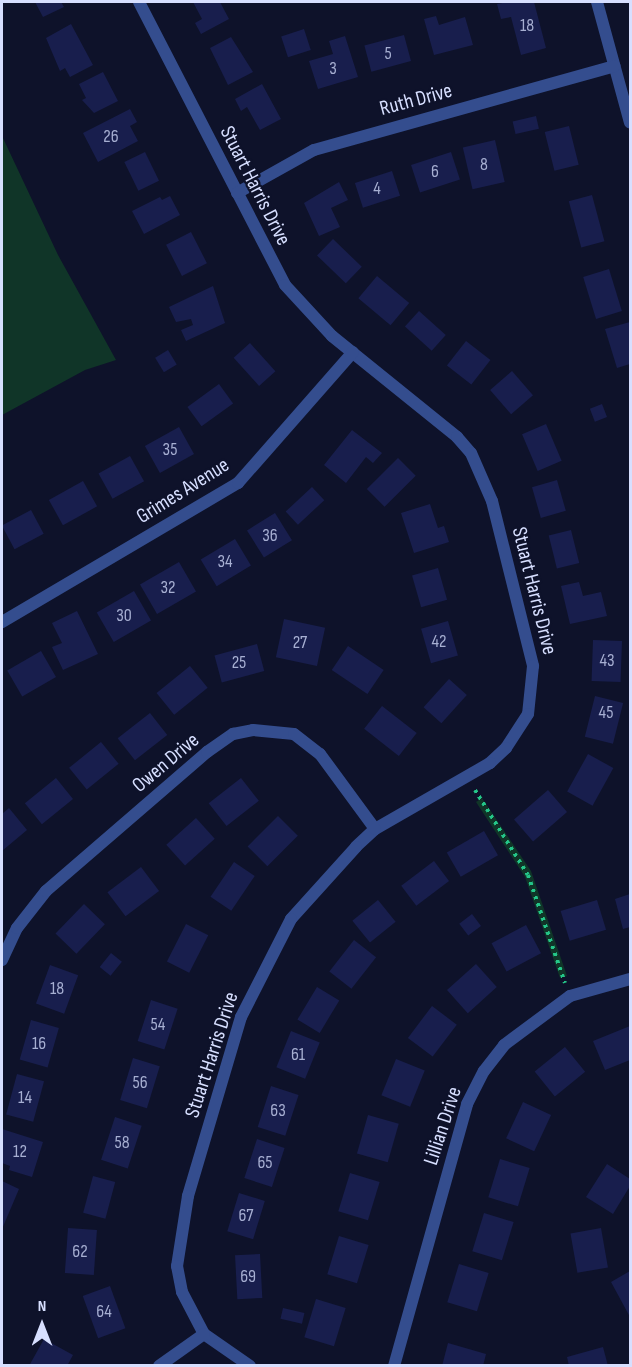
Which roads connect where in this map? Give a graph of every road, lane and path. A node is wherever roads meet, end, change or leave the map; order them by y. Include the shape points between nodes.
1 (139, 2) edge
2 (597, 2) edge
3 (614, 66) junction
4 (630, 123) edge
5 (237, 193) junction
6 (353, 352) junction
7 (2, 622) edge
8 (466, 777) junction
9 (375, 829) junction
10 (2, 960) edge
11 (630, 979) edge
12 (570, 996) junction
13 (204, 1334) junction
14 (159, 1365) edge
15 (250, 1365) edge
16 (394, 1365) edge

1 - 5 street, Stuart Harris Drive
2 - 3 street
3 - 4 street
3 - 5 street, Ruth Drive via 314,150
5 - 6 street, Stuart Harris Drive via 285,285 304,309
6 - 7 street, Grimes Avenue via 238,483
6 - 8 street, Stuart Harris Drive via 457,437 471,453 492,501 527,630 533,666 528,714 506,748
8 - 9 street, Stuart Harris Drive
8 - 12 path via 528,875
9 - 10 street, Owen Drive via 320,754 294,734 254,730 233,734 46,891 17,928
9 - 13 street, Stuart Harris Drive via 291,919 241,1017 180,1232 177,1266 182,1292
11 - 12 street, Lillian Drive
12 - 16 street, Lillian Drive via 504,1045 484,1071 467,1104
13 - 14 street
13 - 15 street, Stuart Harris Drive

